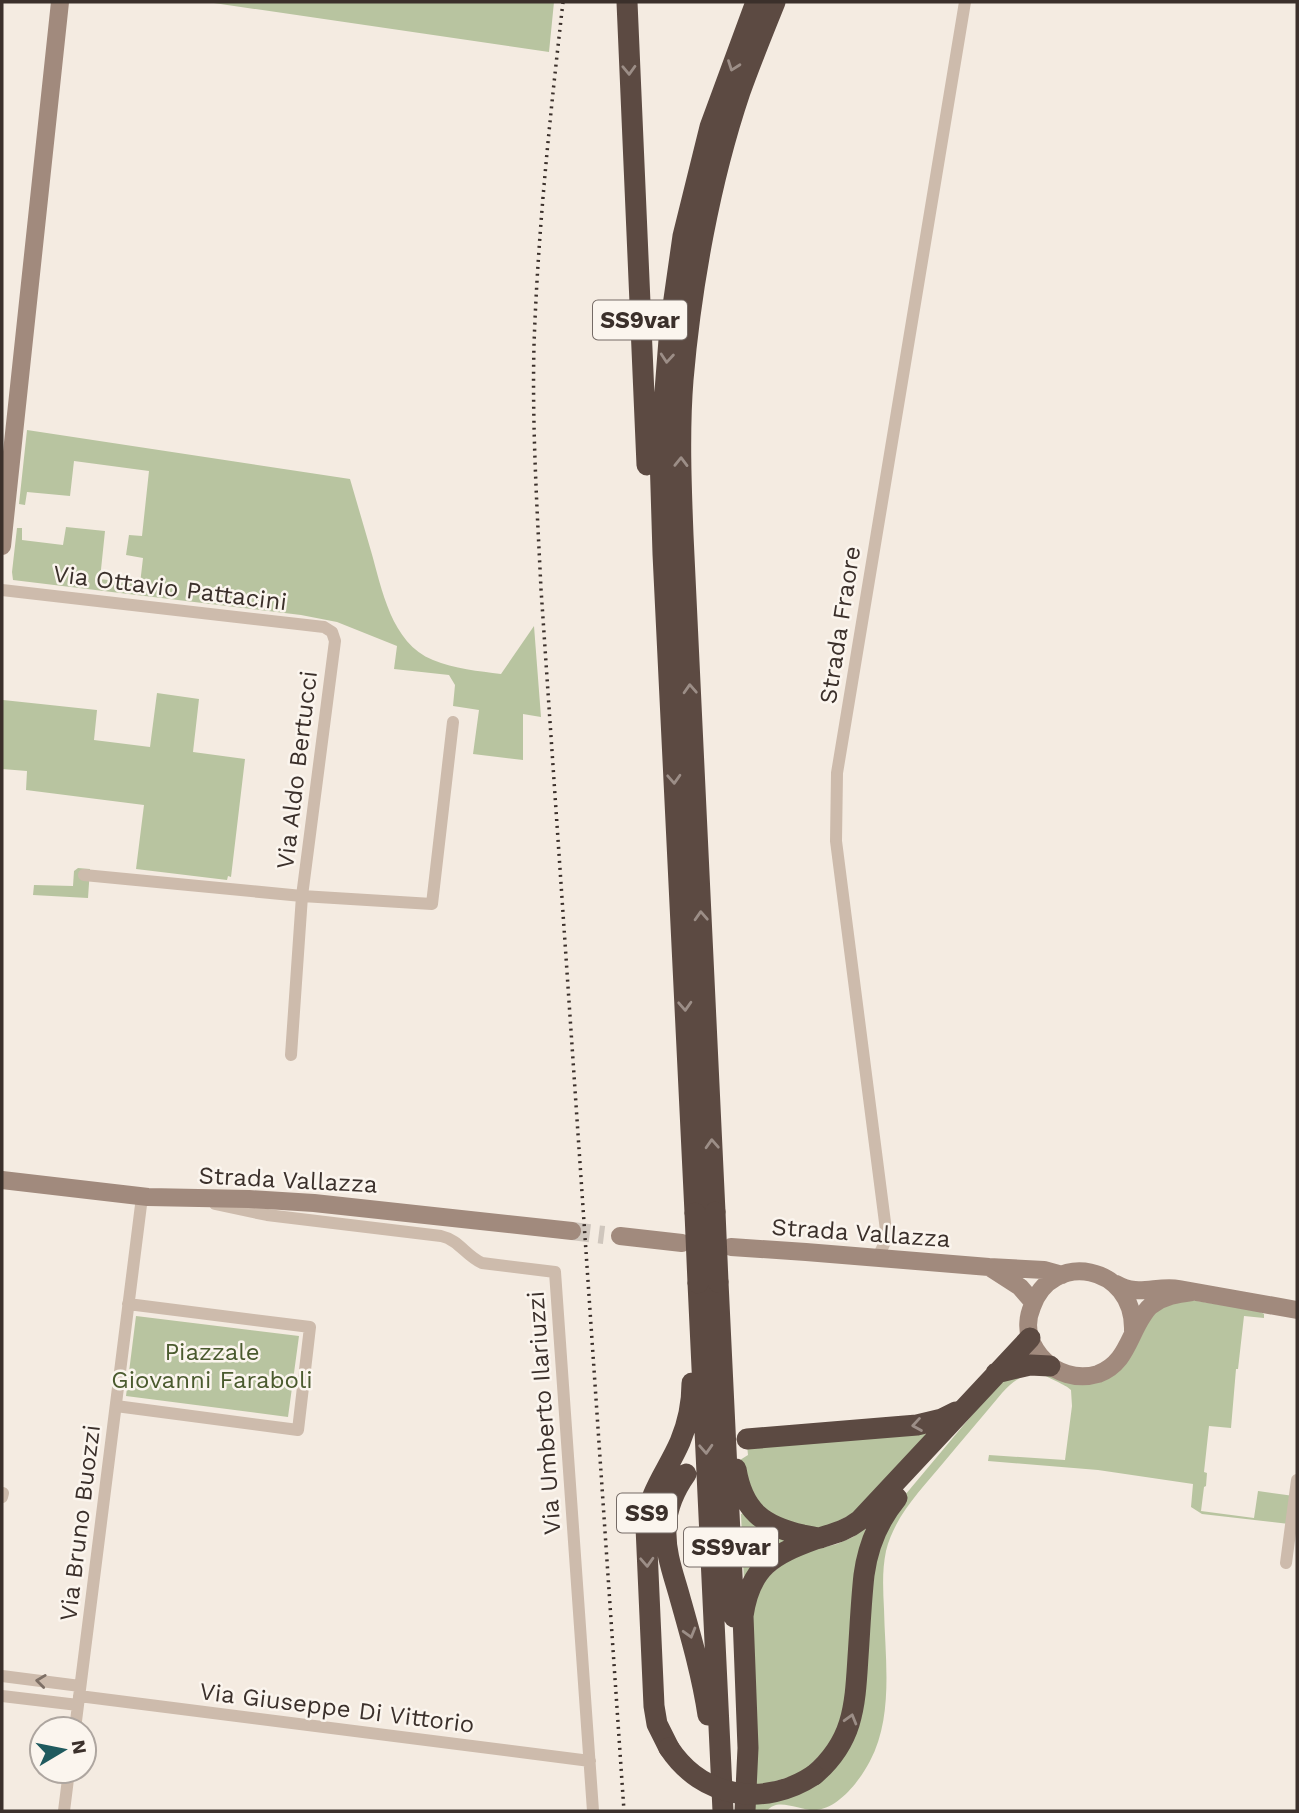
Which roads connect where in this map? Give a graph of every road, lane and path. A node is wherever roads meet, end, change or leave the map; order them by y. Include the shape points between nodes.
1 (60, 2) edge
2 (627, 2) edge
3 (756, 2) edge
4 (775, 2) edge
5 (965, 2) edge
6 (2, 546) edge
7 (2, 590) edge
8 (332, 632) joint
9 (667, 637) junction
10 (453, 722) dead end
11 (83, 875) dead end
12 (302, 895) junction
13 (292, 1050) dead end
14 (2, 1180) edge
15 (142, 1197) junction
16 (181, 1199) junction
17 (705, 1212) junction
18 (572, 1231) tunnel mouth
19 (612, 1235) tunnel mouth
20 (682, 1243) dead end
21 (731, 1247) dead end
22 (878, 1257) junction
23 (989, 1267) junction
24 (1062, 1275) junction
25 (1112, 1281) junction
26 (708, 1283) junction
27 (1192, 1292) junction
28 (1033, 1302) junction
29 (128, 1304) junction
30 (1297, 1310) edge
31 (720, 1330) junction
32 (1133, 1331) junction
33 (1030, 1338) junction
34 (1049, 1366) junction
35 (996, 1373) junction
36 (969, 1402) junction
37 (116, 1406) junction
38 (747, 1439) dead end
39 (686, 1474) dead end
40 (1297, 1479) edge
41 (820, 1538) junction
42 (1286, 1563) dead end
43 (2, 1676) edge
44 (2, 1696) edge
45 (79, 1696) junction
46 (77, 1715) edge
47 (721, 1758) junction
48 (590, 1761) junction
49 (67, 1785) edge
50 (64, 1811) edge
51 (593, 1811) edge
52 (723, 1811) edge
53 (744, 1811) edge

1 - 6 street
2 -> 9 highway, SS9var via 652,557
3 -> 9 highway via 710,127 675,288 660,455
17 -> 4 highway via 681,479 683,382 702,244 720,164 740,93
5 - 22 street, Strada Fraore via 837,773 836,841 887,1238
7 - 8 street, Via Ottavio Pattacini via 324,627
8 - 12 street, Via Aldo Bertucci via 335,641
9 -> 17 highway
10 - 12 street, Via Aldo Bertucci via 432,904
11 - 12 street
12 - 13 street
14 - 15 street, Strada Vallazza
15 - 16 street, Strada Vallazza
15 - 29 street, Via Bruno Buozzi
16 - 18 street, Strada Vallazza via 314,1203
16 - 48 street, Via Umberto Ilariuzzi via 267,1215 441,1236 455,1240 482,1263 555,1272
17 - 26 highway, SS9var, bridge
19 - 20 street
21 - 22 street, Strada Vallazza
22 - 23 street, Strada Vallazza
23 - 24 street, Strada Vallazza
23 - 28 street, Strada Vallazza via 1020,1287
24 - 25 street, Strada Vallazza via 1088,1272
24 - 28 street via 1050,1281
25 - 27 street, Strada Vallazza via 1126,1289
25 - 32 street via 1129,1303
26 - 31 highway, SS9var
26 -> 36 highway, SS9, bridge via 690,1409 681,1441 653,1493 646,1527 657,1724 684,1767 720,1789 764,1794 793,1787 814,1775 839,1747 853,1713 864,1575 874,1533
26 -> 47 highway, SS9var
27 - 30 street, Strada Vallazza
27 - 32 street, Strada Vallazza via 1149,1306
28 - 33 street
29 - 37 street, Via Bruno Buozzi
29 - 37 street via 310,1327 298,1430
31 - 41 highway via 729,1357 736,1465 743,1494 755,1512 775,1527
31 - 53 highway, SS9var
32 - 34 street, Strada Vallazza via 1124,1354 1096,1375 1071,1376
33 - 34 street
33 - 35 highway, SS9
34 - 35 highway
35 - 36 highway, SS9
36 -> 38 highway, SS9 via 925,1424
36 - 41 highway, SS9 via 866,1515 844,1530
37 - 45 street, Via Bruno Buozzi
39 -> 47 highway, SS9 via 670,1503 666,1537 713,1742
40 - 42 street
41 - 53 highway, SS9 via 769,1560 745,1602 748,1763
45 -> 43 street
44 - 45 street
45 - 46 street, Via Bruno Buozzi
45 - 48 street, Via Giuseppe Di Vittorio
47 - 52 highway, SS9var
48 - 51 street, Via Umberto Ilariuzzi
49 - 50 street

